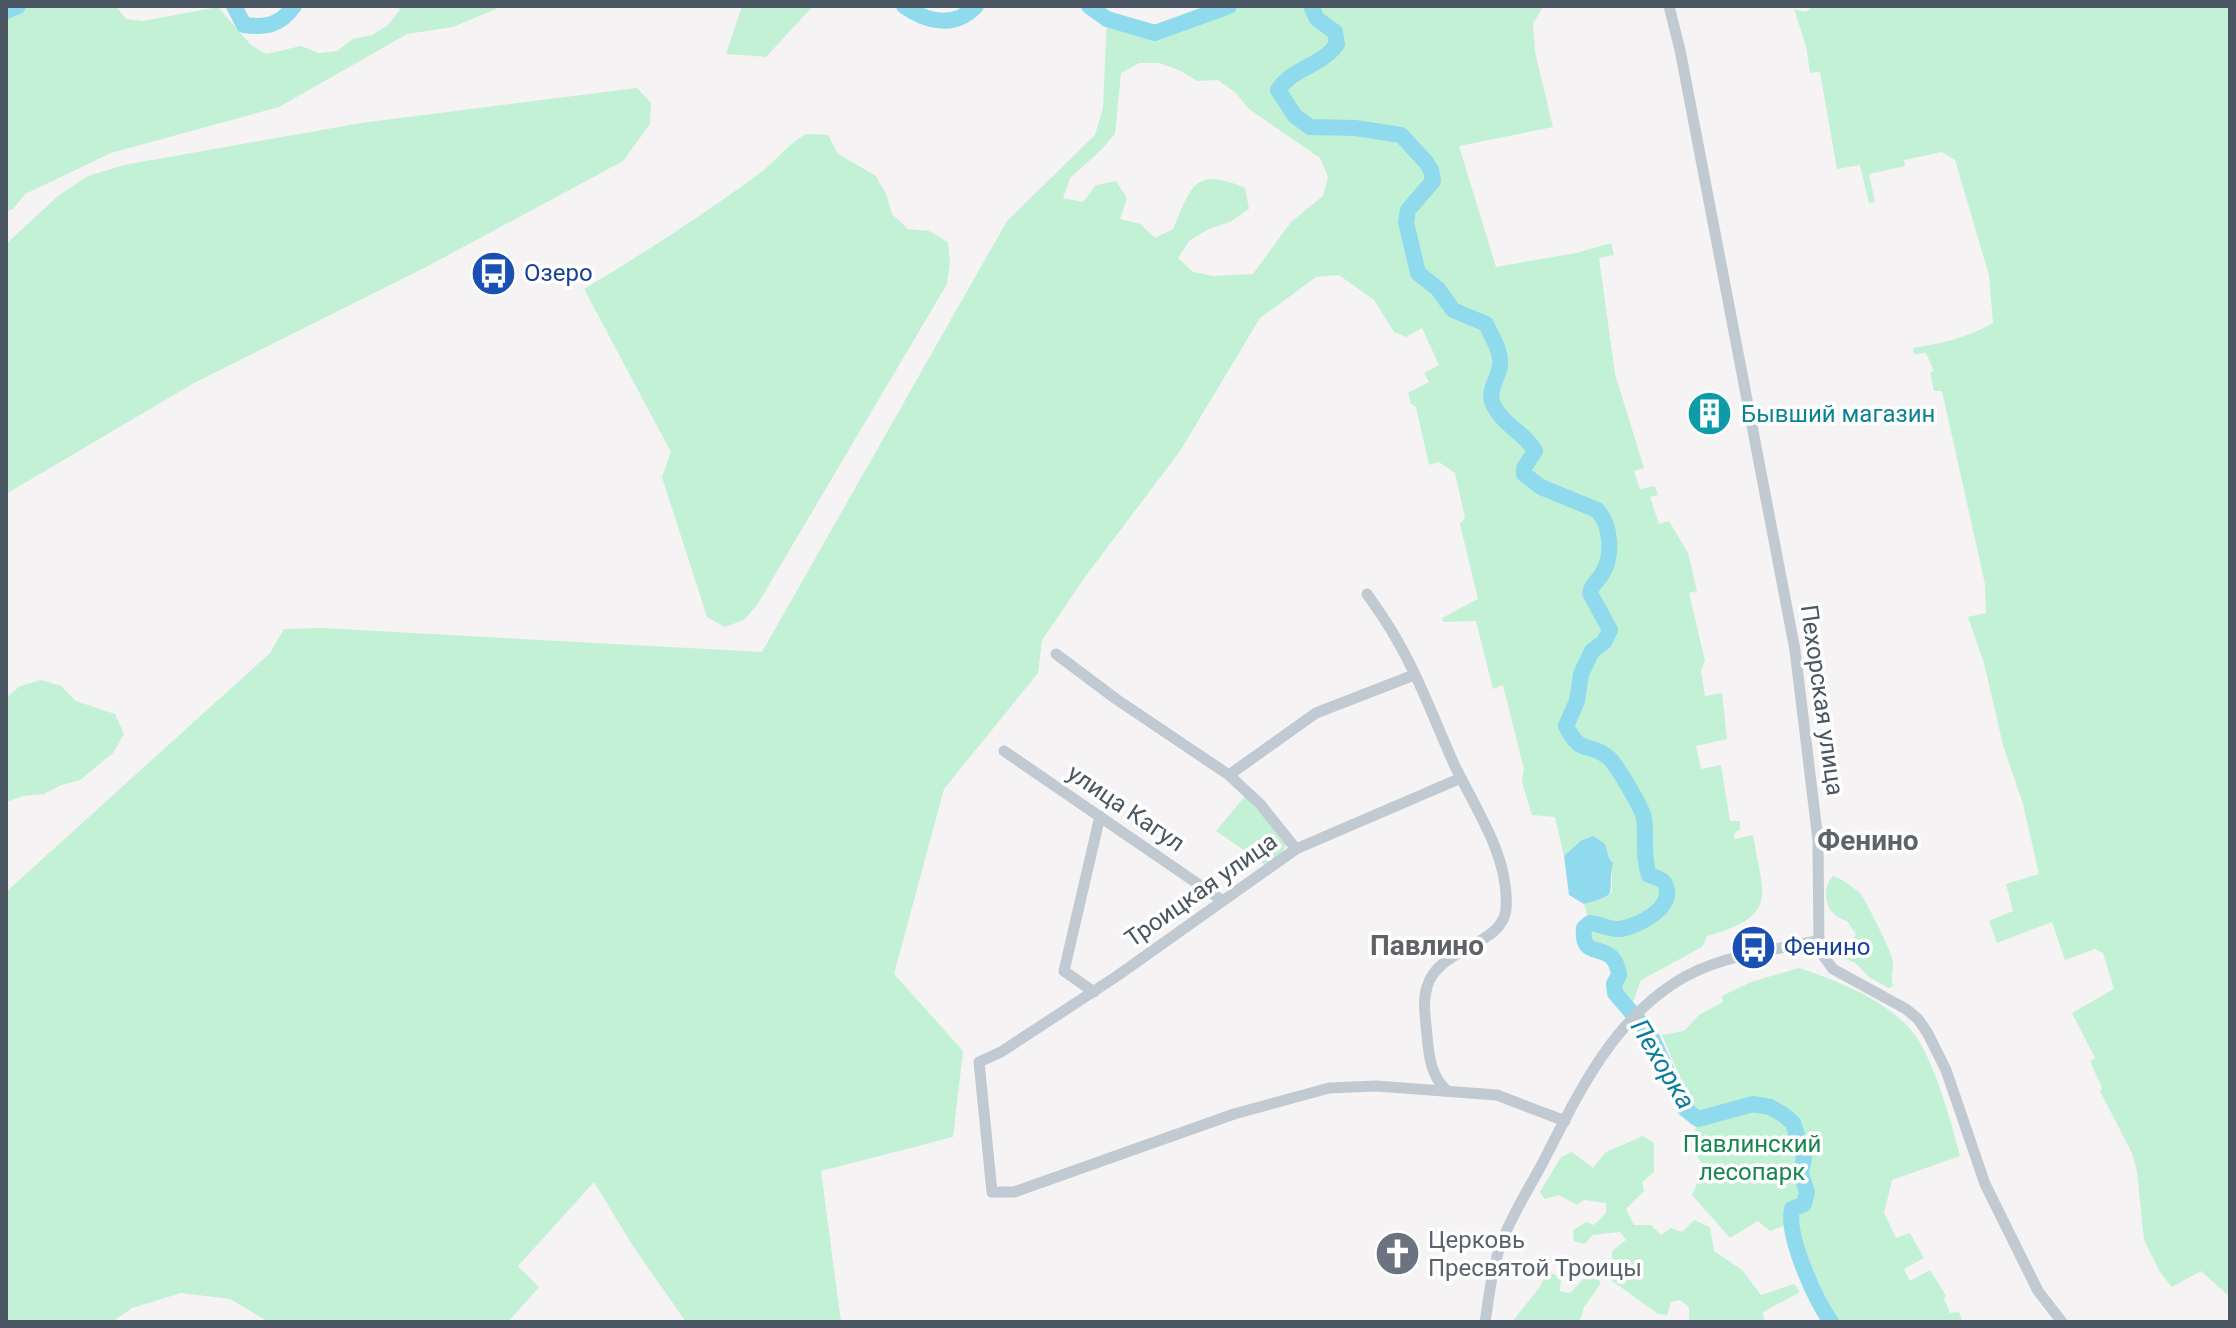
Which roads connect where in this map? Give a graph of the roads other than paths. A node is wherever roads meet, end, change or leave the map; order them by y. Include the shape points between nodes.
1 (1669, 6) edge
2 (1367, 594) dead end
3 (1056, 654) dead end
4 (1414, 675) junction
5 (1004, 751) dead end
6 (1229, 775) junction
7 (1461, 778) junction
8 (1100, 816) junction
9 (1296, 849) junction
10 (1223, 901) junction
11 (1817, 941) junction
12 (1094, 992) junction
13 (1447, 1091) junction
14 (1565, 1121) junction
15 (1485, 1322) edge
16 (2062, 1322) edge

1 - 11 street, Пехорская улица via 1795,650 1818,840
2 - 4 street
3 - 6 street
4 - 6 street via 1316,713
4 - 7 street
5 - 8 street, улица Кагул
6 - 9 street
7 - 9 street, Троицкая улица
7 - 13 street via 1488,831 1506,909 1498,928 1444,960 1427,985 1429,1054 1436,1080
8 - 10 street, улица Кагул
8 - 12 street via 1064,971
9 - 10 street, Троицкая улица
10 - 12 street, Троицкая улица
11 - 14 street via 1728,960 1672,984 1603,1052
11 - 16 street via 1833,969 1906,1009 1927,1032 1946,1070 1985,1184 2038,1291
12 - 13 street, Троицкая улица via 979,1062 992,1192 1005,1193 1300,1095 1354,1086
13 - 14 street via 1497,1095
14 - 15 street via 1499,1250

